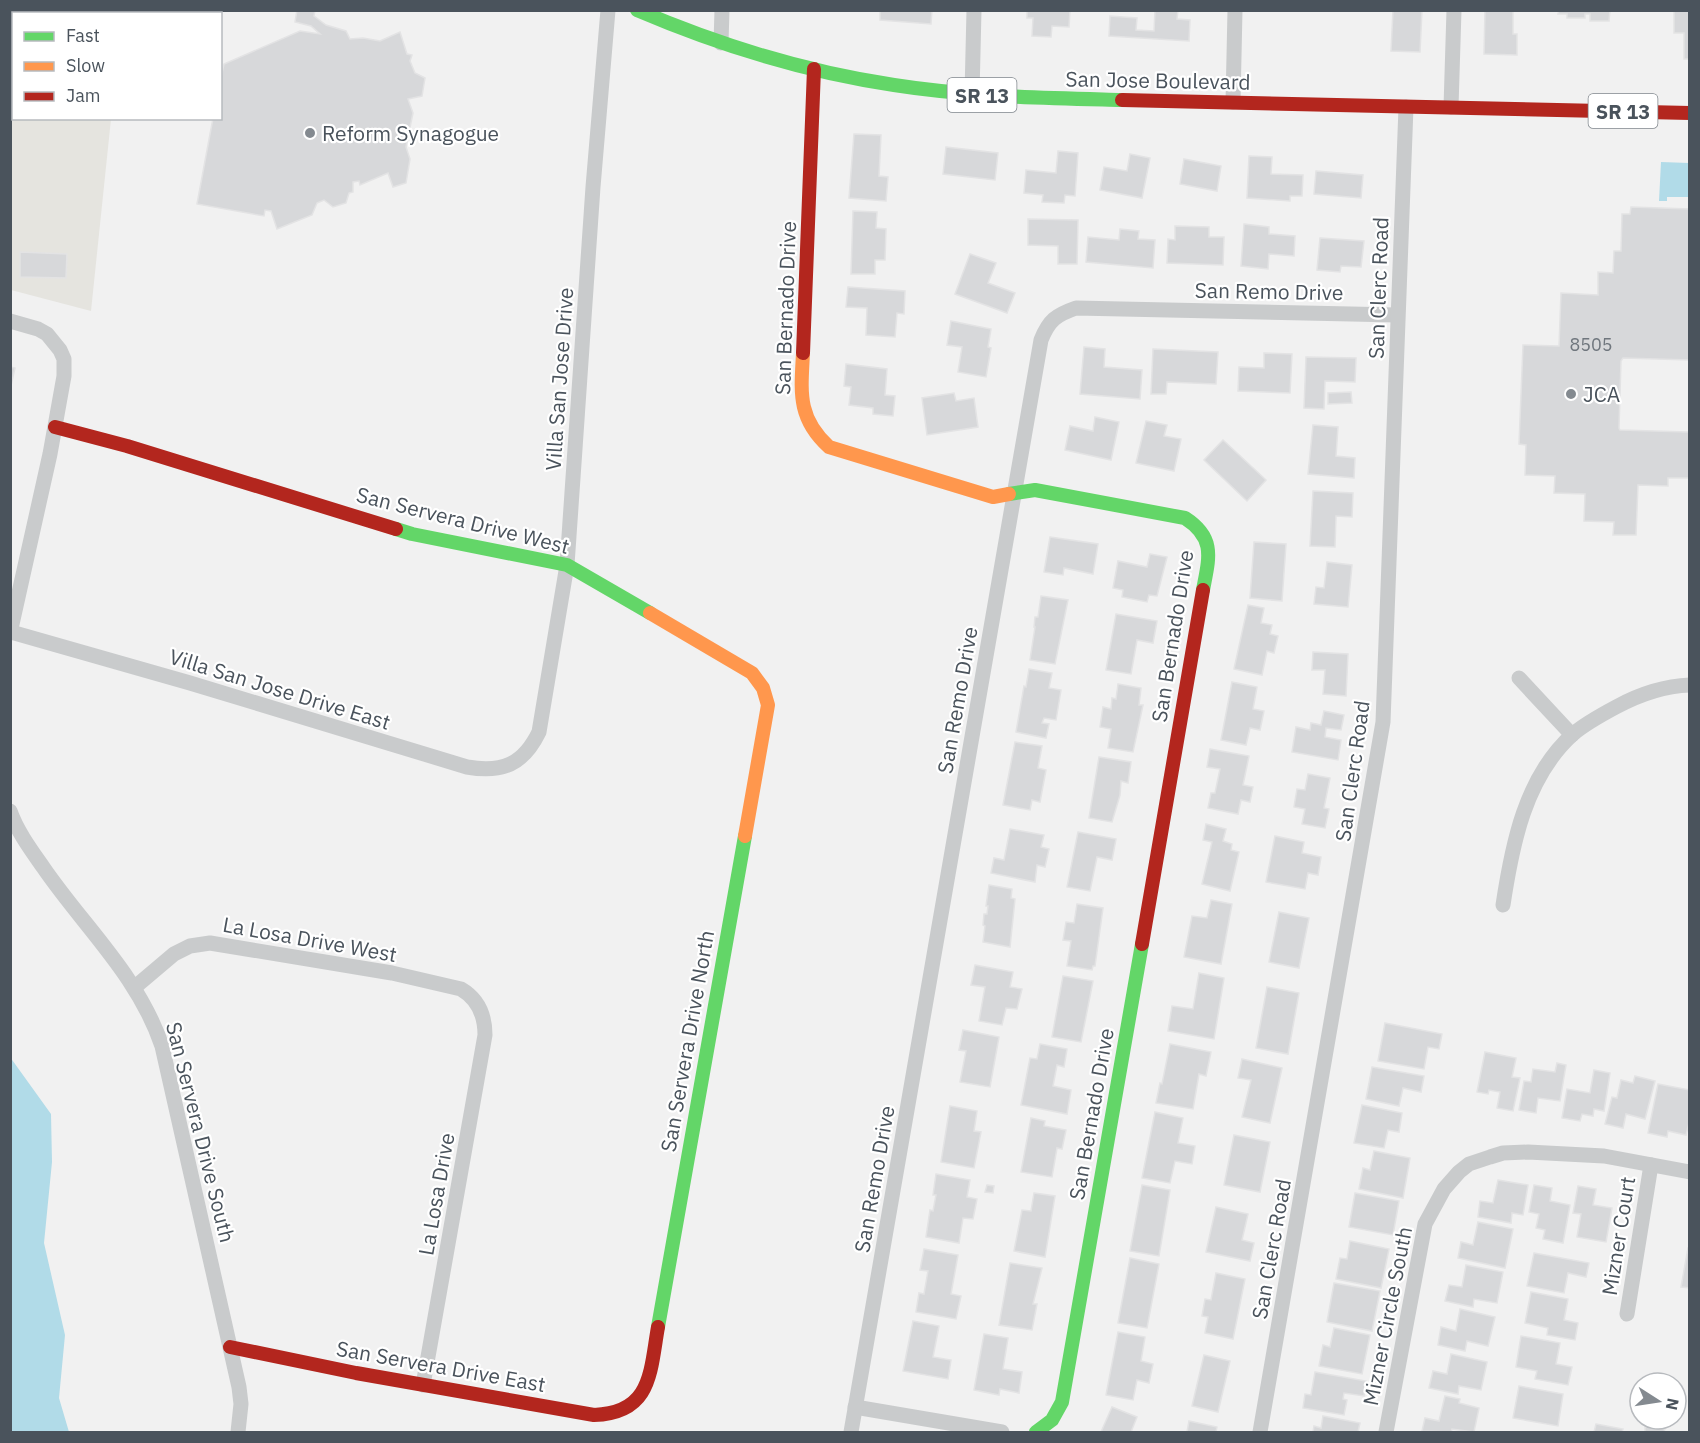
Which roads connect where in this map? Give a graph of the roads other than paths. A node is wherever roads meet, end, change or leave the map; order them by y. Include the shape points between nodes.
1 (608, 10) edge
2 (637, 10) edge
3 (722, 10) edge
4 (974, 10) edge
5 (1235, 10) edge
6 (1454, 10) edge
7 (721, 43) junction
8 (814, 69) junction
9 (972, 94) junction
10 (1233, 102) junction
11 (1406, 107) junction
12 (1451, 107) junction
13 (1689, 113) edge
14 (1397, 315) junction
15 (10, 321) edge
16 (55, 427) junction
17 (1015, 495) junction
18 (567, 565) junction
19 (11, 633) edge
20 (1519, 678) dead end
21 (1689, 685) edge
22 (765, 690) joint
23 (1572, 735) junction
24 (532, 747) joint
25 (10, 811) edge
26 (1503, 905) dead end
27 (135, 987) junction
28 (481, 1010) joint
29 (1651, 1166) junction
30 (1689, 1172) edge
31 (1627, 1314) dead end
32 (230, 1347) junction
33 (423, 1385) junction
34 (640, 1396) joint
35 (855, 1407) junction
36 (238, 1432) edge
37 (850, 1432) edge
38 (1002, 1432) edge
39 (1036, 1432) edge
40 (1260, 1432) edge
41 (1386, 1432) edge

1 - 18 street, Villa San Jose Drive
2 - 7 street, San Jose Boulevard / SR 13
3 - 7 street
4 - 9 street
5 - 10 street
6 - 12 street
7 - 8 street, San Jose Boulevard / SR 13
8 - 9 street, San Jose Boulevard / SR 13 via 874,82
8 - 17 street, San Bernado Drive via 801,397 805,418 815,435 829,447 993,498
9 - 10 street, San Jose Boulevard / SR 13
10 - 11 street, San Jose Boulevard / SR 13
11 - 12 street, San Jose Boulevard / SR 13
11 - 14 street, San Clerc Road
12 - 13 street, San Jose Boulevard / SR 13
14 - 17 street, San Remo Drive via 1076,308 1060,314 1047,326 1041,340
14 - 40 street, San Clerc Road via 1383,722
15 - 16 street via 48,334 64,359
16 - 18 street, San Servera Drive West via 412,534
16 - 19 street
17 - 35 street, San Remo Drive
17 - 39 street, San Bernado Drive via 1035,490 1185,518 1199,526 1208,541 1209,557 1062,1402 1057,1416
18 - 22 street, San Servera Drive West via 752,673
18 - 24 street, Villa San Jose Drive via 539,732
19 - 24 street, Villa San Jose Drive East via 467,767 491,770 512,764
20 - 23 street
21 - 23 street via 1633,698
22 - 34 street, San Servera Drive North via 768,705 677,1228 648,1383
23 - 26 street via 1545,770 1521,819
25 - 27 street, San Servera Drive South via 52,880
27 - 28 street, La Losa Drive West via 174,954 190,946 219,943 461,989
27 - 32 street, San Servera Drive South via 162,1046
28 - 33 street, La Losa Drive via 485,1035
29 - 30 street, Mizner Circle South
29 - 31 street, Mizner Court
29 - 41 street, Mizner Circle South via 1604,1156 1517,1152 1469,1164 1444,1189 1425,1224
32 - 33 street, San Servera Drive East
32 - 36 street, San Servera Drive South via 241,1404
33 - 34 street, San Servera Drive East via 594,1415 624,1410
35 - 37 street, San Remo Drive
35 - 38 street

